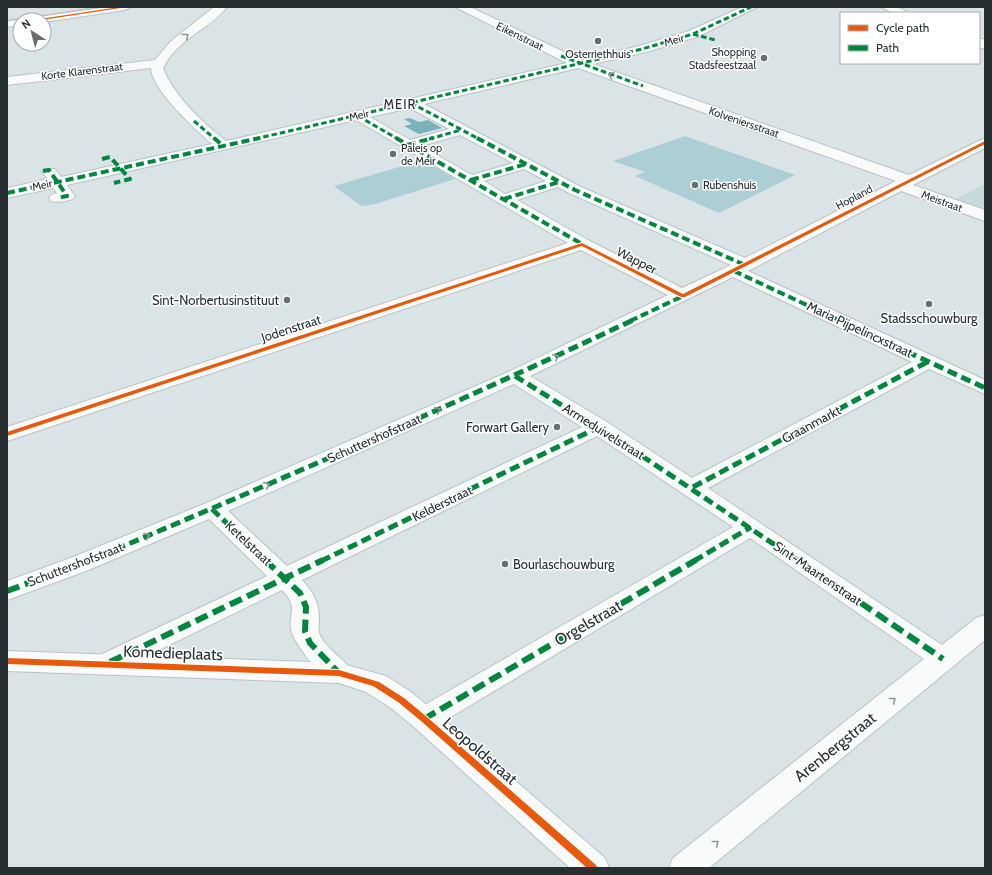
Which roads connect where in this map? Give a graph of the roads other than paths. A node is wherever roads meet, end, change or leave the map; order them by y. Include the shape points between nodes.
1 (125, 7) edge
2 (221, 7) edge
3 (461, 7) edge
4 (751, 7) edge
5 (887, 7) edge
6 (900, 12) edge
7 (52, 18) edge
8 (693, 34) junction
9 (715, 40) dead end
10 (158, 63) junction
11 (580, 64) junction
12 (7, 81) edge
13 (411, 103) junction
14 (358, 116) junction
15 (461, 130) junction
16 (985, 142) edge
17 (408, 144) junction
18 (223, 146) junction
19 (102, 159) dead end
20 (526, 164) junction
21 (120, 168) junction
22 (43, 171) dead end
23 (471, 180) junction
24 (57, 182) junction
25 (114, 182) dead end
26 (560, 182) junction
27 (904, 183) junction
28 (7, 193) edge
29 (57, 198) dead end
30 (504, 199) junction
31 (985, 216) edge
32 (582, 244) junction
33 (739, 268) junction
34 (683, 296) junction
35 (929, 361) junction
36 (515, 376) junction
37 (985, 388) edge
38 (599, 427) junction
39 (7, 434) edge
40 (693, 487) junction
41 (212, 509) junction
42 (751, 527) junction
43 (286, 578) junction
44 (7, 591) edge
45 (985, 626) edge
46 (943, 659) junction
47 (7, 661) edge
48 (108, 663) junction
49 (339, 673) junction
50 (424, 719) junction
51 (593, 868) edge
52 (685, 868) edge

1 - 7 street
10 -> 2 street via 168,51
3 - 11 street, Eikenstraat
4 - 8 street, Meir
5 - 6 street
8 - 9 street
8 - 11 street, Meir
10 - 12 street, Korte Klarenstraat
10 - 18 street via 159,76 194,121
11 - 13 street, Meir
27 -> 11 street, Kolveniersstraat
13 - 14 street, Meir
13 - 15 street
14 - 17 street, Wapper
14 - 18 street, Meir
15 - 17 street
15 - 20 street
16 - 27 street, Hopland
17 - 23 street, Wapper
18 - 21 street, Meir
19 - 21 street via 110,158
20 - 23 street
20 - 26 street
21 - 24 street, Meir
21 - 25 street via 130,179
22 - 24 street via 49,170
23 - 30 street, Wapper
24 - 28 street, Meir
24 - 29 street via 67,196
26 - 30 street
26 - 33 street
27 - 31 street, Meistraat
27 - 33 street, Hopland
30 - 32 street, Wapper
32 - 34 street, Wapper
32 - 39 street, Jodenstraat
33 - 34 street, Schuttershofstraat
33 - 35 street, Maria Pijpelincxstraat
36 -> 34 street, Schuttershofstraat
35 - 37 street, Maria Pijpelincxstraat
35 - 40 street, Graanmarkt
36 - 38 street, Armeduivelstraat
41 -> 36 street, Schuttershofstraat
38 - 40 street, Armeduivelstraat
38 - 43 street, Kelderstraat
40 - 42 street, Sint-Maartenstraat
41 - 43 street, Ketelstraat
44 -> 41 street, Schuttershofstraat
42 - 46 street, Sint-Maartenstraat
42 - 50 street, Orgelstraat
43 - 48 street, Komedieplaats
43 - 49 street, Ketelstraat via 300,593 306,607 305,631 310,643
45 - 46 street, Arenbergstraat
52 -> 46 street, Arenbergstraat
47 - 48 street, Komedieplaats
48 - 49 street, Komedieplaats
49 - 50 street, Leopoldstraat via 376,684
50 - 51 street, Leopoldstraat

